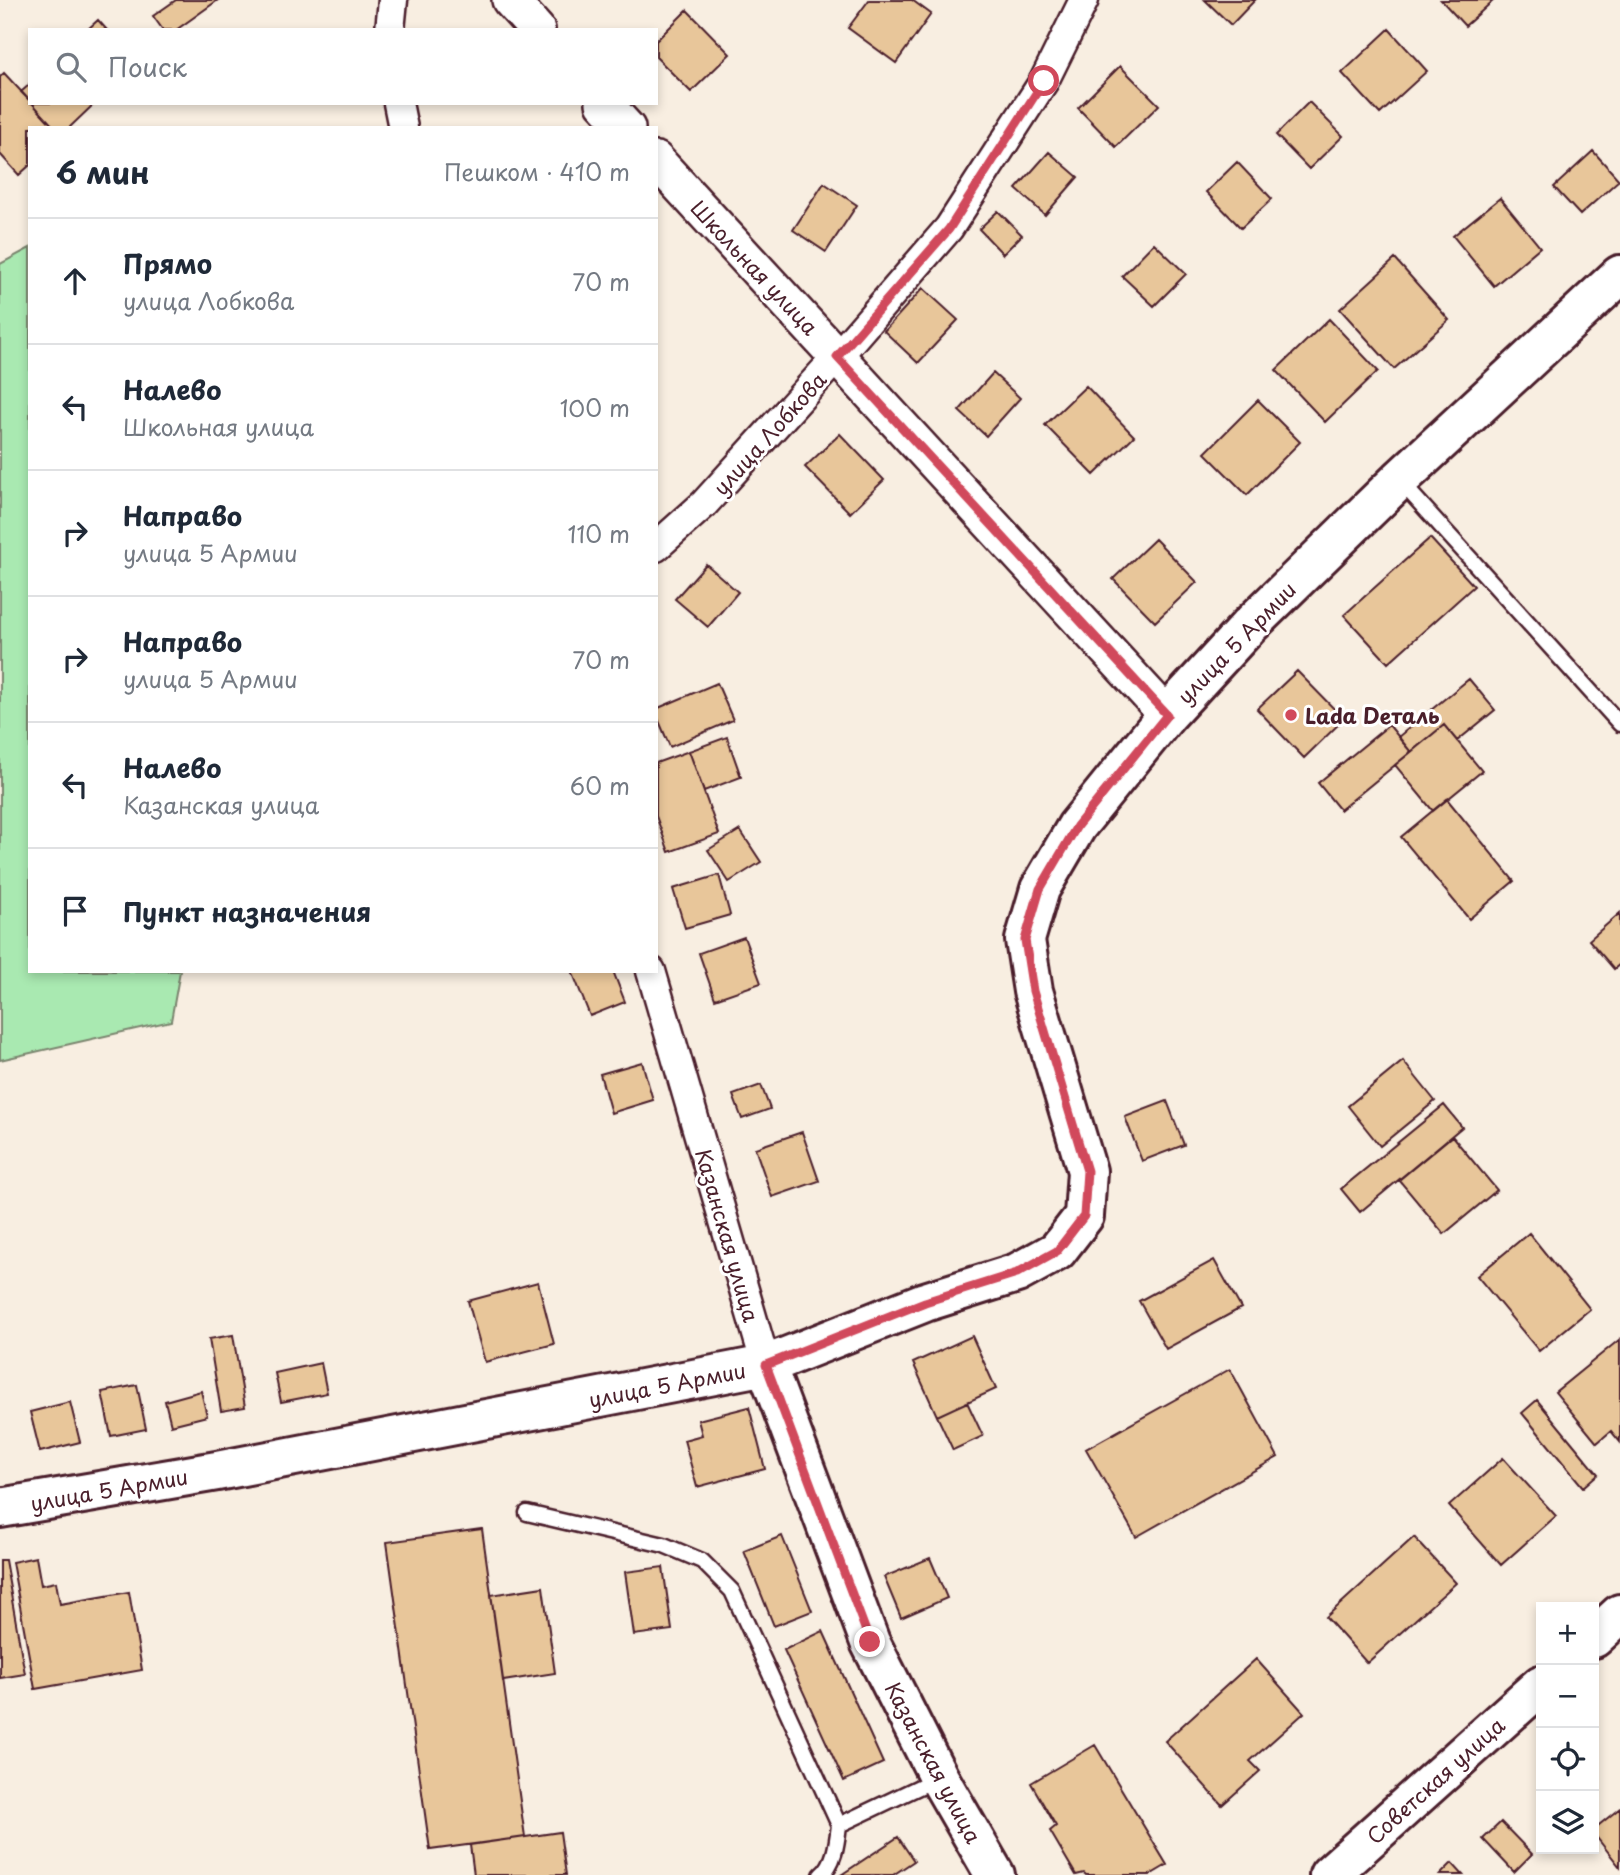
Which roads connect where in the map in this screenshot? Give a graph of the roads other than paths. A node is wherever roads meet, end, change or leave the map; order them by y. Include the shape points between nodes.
1 (393, 0) edge
2 (510, 0) edge
3 (1084, 0) edge
4 (390, 28) edge
5 (535, 28) edge
6 (398, 105) edge
7 (606, 105) edge
8 (403, 126) edge
9 (625, 126) edge
10 (658, 162) edge
11 (1620, 275) edge
12 (837, 357) junction
13 (1399, 480) junction
14 (658, 545) edge
15 (1167, 715) junction
16 (1620, 724) edge
17 (652, 973) edge
18 (766, 1365) junction
19 (0, 1508) edge
20 (527, 1513) dead end
21 (1620, 1614) edge
22 (1599, 1633) edge
23 (1536, 1689) edge
24 (939, 1778) junction
25 (839, 1825) junction
26 (821, 1875) edge
27 (995, 1875) edge
28 (1329, 1875) edge

1 - 4 street
2 - 5 street
3 - 12 street, улица Лобкова via 1044,81 949,229
6 - 8 street
7 - 9 street
10 - 12 street, Школьная улица
11 - 13 main road, улица 5 Армии
12 - 14 street, улица Лобкова via 704,504
12 - 15 street, Школьная улица
13 - 15 main road, улица 5 Армии via 1249,626
13 - 16 lane
15 - 18 main road, улица 5 Армии via 1077,826 1040,889 1025,940 1033,991 1087,1171 1084,1216 1057,1251 1017,1273 925,1302
17 - 18 street, Казанская улица
18 - 19 main road, улица 5 Армии
18 - 24 main road, Казанская улица via 870,1642
20 - 25 lane via 664,1545 702,1561 732,1591
21 - 22 main road
23 - 28 main road, Советская улица
24 - 25 lane
24 - 27 main road, Казанская улица
25 - 26 lane via 828,1869

